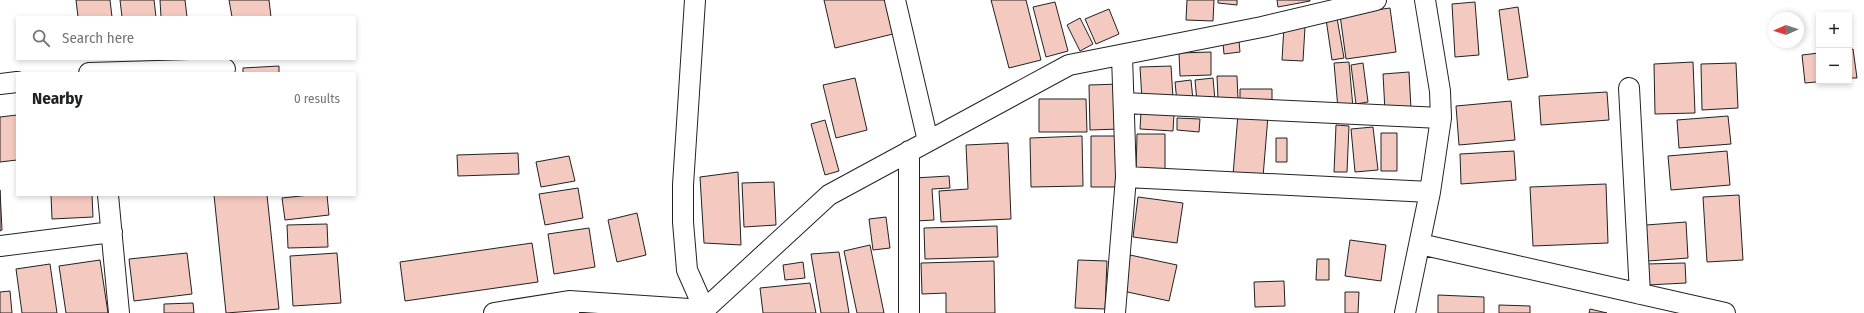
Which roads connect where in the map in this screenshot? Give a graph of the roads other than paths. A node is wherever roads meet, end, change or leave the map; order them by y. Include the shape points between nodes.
1 (695, 0) edge
2 (895, 0) edge
3 (1376, 0) edge
4 (1425, 0) edge
5 (1122, 56) junction
6 (225, 68) dead end
7 (120, 72) edge
8 (16, 82) edge
9 (0, 84) edge
10 (1629, 88) dead end
11 (1124, 103) junction
12 (1441, 118) junction
13 (928, 141) junction
14 (909, 151) junction
15 (1126, 176) junction
16 (1430, 192) junction
17 (108, 196) edge
18 (112, 232) junction
19 (1420, 244) junction
20 (0, 246) edge
21 (1640, 294) junction
22 (569, 307) edge
23 (705, 312) edge
24 (119, 313) edge
25 (494, 313) edge
26 (909, 313) edge
27 (1115, 313) edge
28 (1405, 313) edge
29 (1725, 313) edge

1 - 23 street via 683,222 687,270
2 - 13 street
3 - 5 street
4 - 12 street via 1440,91
5 - 11 street
5 - 13 street via 1069,65
6 - 7 street
8 - 9 street
10 - 21 street
11 - 12 street
11 - 15 street
12 - 16 street
13 - 14 street
14 - 23 street via 829,195
14 - 26 street
15 - 16 street
15 - 27 street
16 - 19 street
17 - 18 street
18 - 20 street
18 - 24 street
19 - 21 street
19 - 28 street
21 - 29 street
22 - 23 street
22 - 25 street

